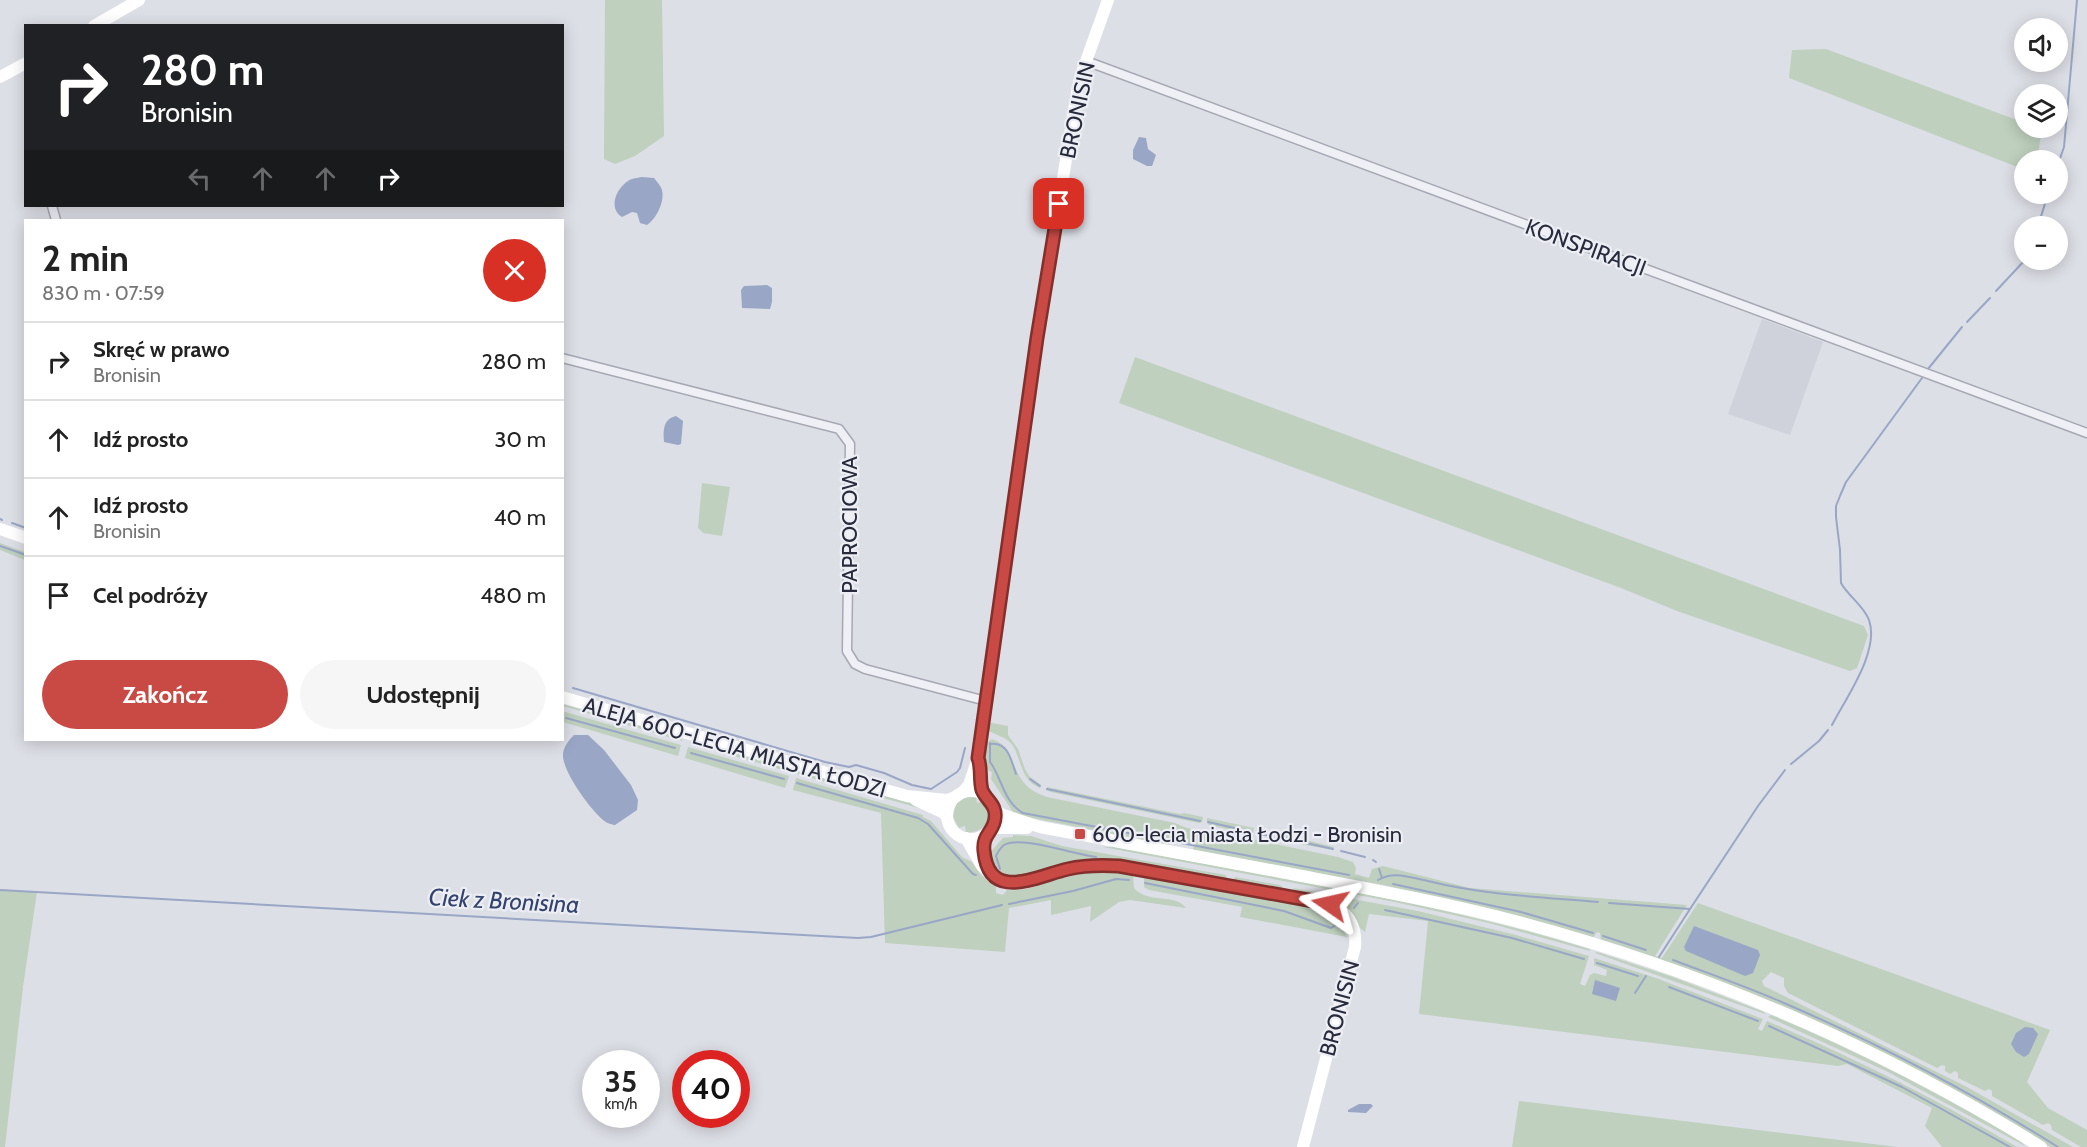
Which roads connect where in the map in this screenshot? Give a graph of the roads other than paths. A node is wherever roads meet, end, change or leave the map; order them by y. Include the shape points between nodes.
1 (139, 0) edge
2 (1108, 0) edge
3 (125, 4) edge
4 (97, 24) edge
5 (1086, 61) junction
6 (24, 64) edge
7 (0, 77) edge
8 (564, 359) edge
9 (2087, 433) edge
10 (0, 529) edge
11 (24, 537) edge
12 (564, 699) edge
13 (986, 701) junction
14 (978, 758) junction
15 (984, 794) junction
16 (959, 795) junction
17 (907, 796) junction
18 (995, 810) junction
19 (947, 816) junction
20 (1040, 827) junction
21 (988, 831) junction
22 (966, 838) junction
23 (988, 871) junction
24 (1303, 1147) edge
25 (2041, 1147) edge

1 - 3 main road
2 - 5 main road, BRONISIN
3 - 4 main road
5 - 9 street, KONSPIRACJI
5 - 13 main road, BRONISIN via 1077,92 1037,338
6 - 7 main road
8 - 13 street, PAPROCIOWA via 839,429 850,444 847,651 855,664 865,669
10 - 11 main road
12 - 17 main road, ALEJA 600-LECIA MIASTA ŁODZI
13 - 14 main road, BRONISIN
14 - 15 main road, BRONISIN
14 - 16 main road, BRONISIN via 969,785
15 - 16 main road via 973,791
15 - 18 main road
16 - 17 main road, ALEJA 600-LECIA MIASTA ŁODZI via 947,800
16 - 19 main road
17 - 19 main road, ALEJA 600-LECIA MIASTA ŁODZI
18 - 20 main road
18 - 21 main road via 995,821
19 - 22 main road via 955,833
20 - 21 main road
20 - 25 main road via 1409,896 1622,953 1737,995 1838,1038 1932,1085
21 - 22 main road via 978,838
21 - 23 main road via 984,852
22 - 23 main road via 979,863
23 - 24 main road, BRONISIN via 1015,883 1075,868 1119,866 1326,903 1342,911 1354,928 1355,947

